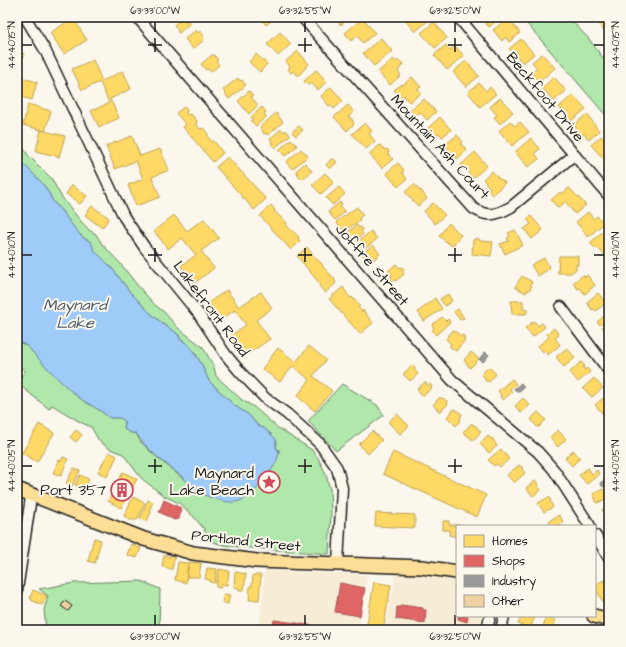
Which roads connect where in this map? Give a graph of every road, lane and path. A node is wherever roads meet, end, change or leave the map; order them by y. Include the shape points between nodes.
1 (25, 17) edge
2 (137, 17) edge
3 (302, 17) edge
4 (458, 17) edge
5 (574, 155) junction
6 (609, 196) edge
7 (561, 307) dead end
8 (609, 371) edge
9 (17, 490) edge
10 (29, 494) junction
11 (589, 525) edge
12 (596, 537) edge
13 (20, 548) edge
14 (609, 558) edge
15 (338, 564) junction
16 (456, 572) edge
17 (17, 590) edge
18 (490, 617) edge
19 (504, 617) edge
20 (596, 617) edge
21 (609, 620) edge
22 (487, 630) edge
23 (501, 630) edge

1 - 15 street, Lakefront Road via 45,50 124,217 145,248 198,313 226,356 265,398 320,444 337,468 342,488
2 - 11 street, Joffre Street via 452,380 538,452 554,470
3 - 5 street, Mountain Ash Court via 473,208 480,212 490,215 511,207
4 - 5 street, Beckfoot Drive
5 - 6 street, Beckfoot Drive
7 - 8 street
9 - 10 main road, Portland Street
10 - 13 street via 31,497
10 - 15 main road, Portland Street via 144,539 193,553 257,561
12 - 14 street
13 - 17 street
15 - 16 main road, Portland Street via 422,567
18 - 22 street
19 - 23 street
20 - 21 main road

